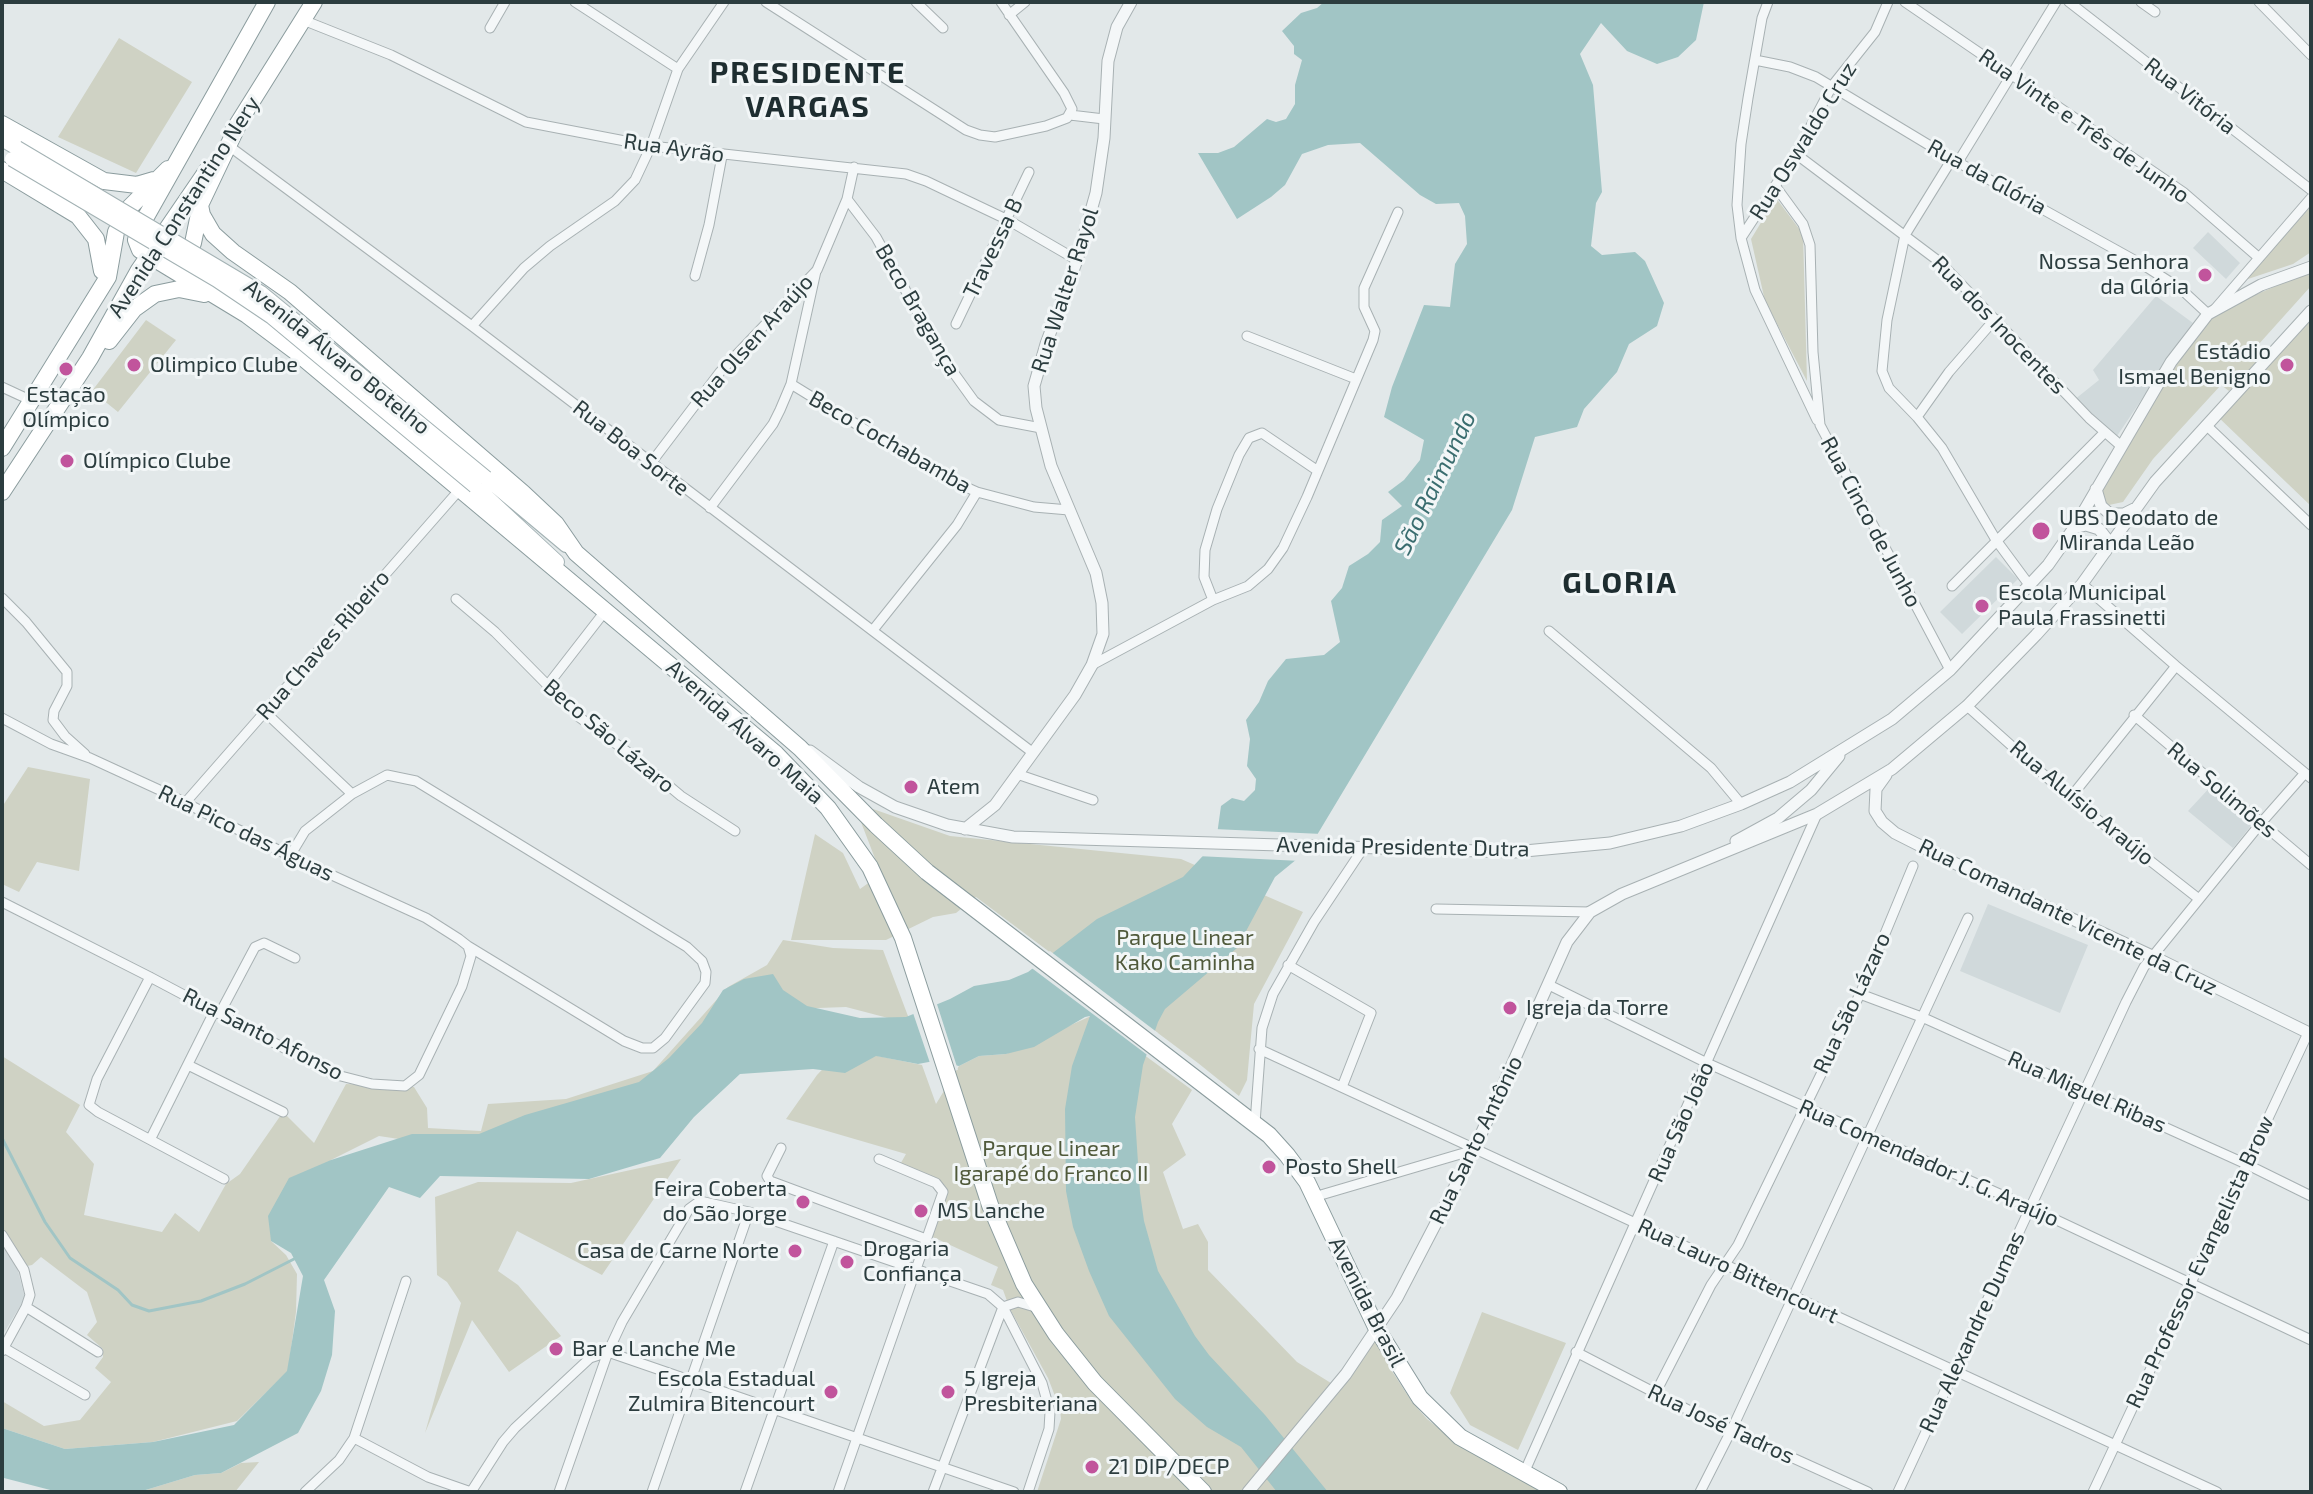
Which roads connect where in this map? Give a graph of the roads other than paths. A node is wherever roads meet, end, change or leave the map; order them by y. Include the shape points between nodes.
1 (267, 2) edge
2 (314, 2) edge
3 (505, 2) edge
4 (575, 2) edge
5 (724, 2) edge
6 (766, 2) edge
7 (916, 2) edge
8 (1001, 2) edge
9 (1025, 2) edge
10 (1131, 2) edge
11 (1768, 2) edge
12 (1876, 2) edge
13 (1905, 2) edge
14 (2056, 2) edge
15 (2069, 2) edge
16 (2141, 2) edge
17 (2259, 2) edge
18 (1887, 6) edge
19 (2155, 12) dead end
20 (1009, 15) junction
21 (303, 20) junction
22 (490, 28) dead end
23 (943, 28) dead end
24 (2310, 51) edge
25 (1755, 60) junction
26 (678, 69) junction
27 (2010, 74) junction
28 (1832, 86) junction
29 (1068, 116) junction
30 (1104, 119) junction
31 (2, 124) edge
32 (238, 125) junction
33 (2, 139) edge
34 (229, 146) junction
35 (651, 146) junction
36 (1796, 154) junction
37 (722, 156) junction
38 (8, 158) edge
39 (1955, 160) junction
40 (175, 162) junction
41 (854, 167) junction
42 (1029, 172) dead end
43 (156, 179) junction
44 (104, 181) junction
45 (1776, 187) junction
46 (2311, 190) edge
47 (2311, 198) edge
48 (847, 199) junction
49 (200, 205) junction
50 (1398, 212) dead end
51 (78, 216) junction
52 (1008, 220) junction
53 (1905, 235) junction
54 (1741, 238) junction
55 (148, 255) junction
56 (2258, 257) junction
57 (1077, 260) junction
58 (245, 261) junction
59 (2311, 267) edge
60 (171, 269) junction
61 (817, 270) junction
62 (695, 276) dead end
63 (100, 290) junction
64 (208, 291) junction
65 (234, 308) junction
66 (2311, 311) edge
67 (2210, 313) junction
68 (1995, 319) junction
69 (956, 324) dead end
70 (472, 326) junction
71 (1247, 336) dead end
72 (90, 358) junction
73 (1356, 379) junction
74 (791, 384) junction
75 (2, 387) edge
76 (30, 400) junction
77 (1917, 417) junction
78 (1820, 425) junction
79 (2206, 425) junction
80 (1041, 428) junction
81 (2105, 432) junction
82 (2120, 445) junction
83 (2, 448) edge
84 (651, 463) junction
85 (1318, 471) junction
86 (474, 484) junction
87 (2096, 489) junction
88 (2, 492) edge
89 (977, 492) junction
90 (710, 508) junction
91 (2135, 509) junction
92 (1069, 510) junction
93 (2311, 525) edge
94 (2074, 528) junction
95 (1996, 540) junction
96 (2106, 552) junction
97 (576, 553) junction
98 (2082, 584) junction
99 (1952, 586) dead end
100 (2030, 586) junction
101 (2, 598) edge
102 (456, 599) dead end
103 (1213, 600) junction
104 (606, 610) junction
105 (873, 630) junction
106 (1549, 631) dead end
107 (1092, 665) junction
108 (2176, 666) junction
109 (1950, 670) junction
110 (547, 686) junction
111 (1967, 706) junction
112 (265, 712) junction
113 (2134, 715) junction
114 (2, 718) edge
115 (800, 748) junction
116 (1845, 749) junction
117 (1032, 752) junction
118 (90, 758) junction
119 (1892, 769) junction
120 (1017, 774) junction
121 (2308, 776) edge
122 (352, 794) junction
123 (2070, 798) junction
124 (1093, 800) dead end
125 (883, 801) joint
126 (185, 803) junction
127 (1741, 804) junction
128 (995, 805) junction
129 (1817, 814) junction
130 (2261, 823) junction
131 (965, 829) junction
132 (735, 831) dead end
133 (991, 833) junction
134 (1364, 847) junction
135 (290, 856) junction
136 (1693, 864) junction
137 (2311, 865) edge
138 (1913, 866) dead end
139 (2199, 899) junction
140 (2, 902) edge
141 (1436, 909) dead end
142 (1590, 912) junction
143 (1968, 918) dead end
144 (468, 946) junction
145 (2152, 956) junction
146 (295, 958) dead end
147 (1288, 965) junction
148 (150, 977) junction
149 (1549, 985) junction
150 (1860, 994) junction
151 (217, 1012) junction
152 (1924, 1018) junction
153 (2310, 1033) edge
154 (1259, 1049) junction
155 (1707, 1063) junction
156 (188, 1065) junction
157 (1202, 1084) joint
158 (1342, 1087) junction
159 (2085, 1091) junction
160 (1803, 1107) junction
161 (283, 1112) dead end
162 (1255, 1123) junction
163 (1868, 1136) junction
164 (151, 1138) junction
165 (781, 1148) dead end
166 (1474, 1150) junction
167 (879, 1159) dead end
168 (2246, 1164) junction
169 (224, 1179) dead end
170 (2311, 1196) edge
171 (1314, 1197) junction
172 (2031, 1208) junction
173 (749, 1212) junction
174 (1635, 1223) junction
175 (2, 1235) edge
176 (926, 1239) junction
177 (834, 1241) junction
178 (1724, 1264) junction
179 (915, 1269) junction
180 (406, 1281) dead end
181 (2189, 1282) junction
182 (1024, 1284) junction
183 (1792, 1296) junction
184 (1018, 1302) junction
185 (26, 1307) junction
186 (1003, 1307) junction
187 (1043, 1313) junction
188 (1377, 1329) junction
189 (2311, 1340) edge
190 (3, 1350) edge
191 (98, 1352) dead end
192 (608, 1352) junction
193 (1576, 1352) junction
194 (1953, 1372) junction
195 (689, 1382) junction
196 (1655, 1394) junction
197 (85, 1395) dead end
198 (773, 1410) junction
199 (1732, 1429) junction
200 (354, 1438) junction
201 (857, 1439) junction
202 (2115, 1444) junction
203 (942, 1469) junction
204 (1524, 1473) junction
205 (1250, 1490) edge
206 (305, 1492) edge
207 (471, 1492) edge
208 (559, 1492) edge
209 (652, 1492) edge
210 (745, 1492) edge
211 (838, 1492) edge
212 (933, 1492) edge
213 (1014, 1492) edge
214 (1028, 1492) edge
215 (1203, 1492) edge
216 (1559, 1492) edge
217 (1700, 1492) edge
218 (1868, 1492) edge
219 (1898, 1492) edge
220 (2093, 1492) edge
221 (2217, 1492) edge

1 - 40 highway, Avenida Constantino Nery
2 - 21 highway, Avenida Constantino Nery
3 - 22 street
4 - 26 street
5 - 26 street
6 - 29 street via 966,130 995,137
7 - 23 street
8 - 20 street
9 - 20 street
10 - 30 street, Rua Walter Rayol via 1108,61
11 - 25 street
12 - 18 street
13 - 27 street, Rua Vinte e Três de Junho
14 - 27 street
15 - 46 street, Rua Vitória
16 - 19 street
17 - 24 street
18 - 28 street, Rua Oswaldo Cruz via 1875,32
20 - 29 street via 1064,93 1072,109
21 - 32 highway, Avenida Constantino Nery
21 - 35 street, Rua Ayrão via 391,55 526,122
25 - 28 street, Rua da Glória via 1802,71
25 - 54 street via 1739,176
26 - 35 street
27 - 39 street
27 - 56 street, Rua Vinte e Três de Junho via 2183,192
28 - 36 street, Rua Oswaldo Cruz
28 - 39 street, Rua da Glória
29 - 30 street
30 - 57 street, Rua Walter Rayol via 1101,167
31 - 44 highway
32 - 34 highway
32 - 55 highway, Avenida Constantino Nery
33 - 38 main road
34 - 49 highway
34 - 70 street, Rua Boa Sorte
35 - 37 street, Rua Ayrão
35 - 70 street via 627,190 541,253
36 - 45 street, Rua Oswaldo Cruz
36 - 53 street, Rua dos Inocentes
37 - 41 street, Rua Ayrão
37 - 62 street
38 - 51 highway
38 - 86 main road, Avenida Álvaro Botelho, bridge via 261,293
39 - 53 street
39 - 67 street, Rua da Glória via 2145,266
40 - 43 highway, Avenida Constantino Nery
40 - 55 highway via 136,240
41 - 48 street, Rua Olsen Araújo
41 - 52 street, Rua Ayrão via 926,181
42 - 52 street, Travessa B
43 - 44 highway via 137,185
43 - 63 highway, Avenida Constantino Nery via 120,222 108,277
44 - 51 highway via 103,207
45 - 54 street, Rua Oswaldo Cruz
45 - 78 street, Rua Cinco de Junho via 1809,236
47 - 56 street
48 - 61 street, Rua Olsen Araújo
48 - 80 street, Beco Bragança via 876,237 943,358 974,401 999,420
49 - 58 highway via 213,234
49 - 60 highway via 188,255
50 - 73 street via 1364,288 1364,307 1375,331
51 - 63 highway via 100,251
52 - 57 street, Rua Ayrão
52 - 69 street, Travessa B
53 - 68 street, Rua dos Inocentes via 1941,263
53 - 77 street via 1882,371 1889,388
54 - 78 street via 1755,290
55 - 60 highway
55 - 72 highway, Avenida Constantino Nery
56 - 67 street
57 - 80 street, Rua Walter Rayol via 1034,386
58 - 64 highway via 215,263
58 - 97 highway via 302,302 523,493 556,524
59 - 67 street, Avenida Presidente Dutra via 2261,285
60 - 64 highway
61 - 74 street
61 - 84 street, Rua Olsen Araújo via 720,372
63 - 76 highway, Avenida Constantino Nery
64 - 65 highway
65 - 72 highway via 189,290 155,294 134,309
65 - 86 highway, Avenida Álvaro Maia
66 - 79 street
67 - 82 street, Avenida Presidente Dutra via 2171,362
68 - 77 street
68 - 81 street, Rua dos Inocentes
70 - 84 street, Rua Boa Sorte
71 - 73 street
72 - 88 highway, Avenida Constantino Nery
73 - 85 street
74 - 89 street, Beco Cochabamba via 939,475
74 - 90 street via 773,424
75 - 76 street
76 - 83 highway, Avenida Constantino Nery
77 - 95 street via 1942,448
78 - 109 street, Rua Cinco de Junho
79 - 91 street
79 - 93 street
80 - 92 street, Rua Walter Rayol
81 - 82 street, Rua dos Inocentes
81 - 95 street
82 - 87 street, Avenida Presidente Dutra
84 - 90 street, Rua Boa Sorte
85 - 103 street via 1268,569 1248,586
85 - 103 street via 1262,433 1249,438 1205,550 1204,577
86 - 97 main road, Avenida Álvaro Maia
86 - 104 highway, Avenida Álvaro Maia
86 - 112 street, Rua Chaves Ribeiro
87 - 91 street via 2110,514
87 - 94 street, Avenida Presidente Dutra
89 - 92 street, Beco Cochabamba
89 - 105 street
90 - 105 street, Rua Boa Sorte
91 - 96 street
92 - 107 street, Rua Walter Rayol via 1096,573 1102,603 1103,634
94 - 96 street via 2086,525 2102,531
94 - 100 street, Avenida Presidente Dutra
95 - 99 street
95 - 100 street
96 - 98 street
97 - 115 highway, Avenida Álvaro Maia
98 - 108 street
98 - 111 street
100 - 109 street, Avenida Presidente Dutra
101 - 118 street via 67,672 53,720
102 - 110 street, Beco São Lázaro
103 - 107 street
104 - 110 street
104 - 182 highway, Avenida Álvaro Maia via 811,788 870,867 903,938 990,1205
105 - 117 street, Rua Boa Sorte
106 - 127 street via 1711,768
107 - 117 street, Rua Walter Rayol
108 - 113 street
108 - 121 street
109 - 116 street, Avenida Presidente Dutra via 1892,719
110 - 132 street, Beco São Lázaro via 681,796
111 - 119 street
111 - 123 street, Rua Aluísio Araújo
112 - 122 street
112 - 126 street, Rua Chaves Ribeiro
113 - 123 street
113 - 130 street, Rua Solimões
114 - 118 street, Rua Pico das Águas
115 - 125 street, Avenida Álvaro Maia
115 - 157 highway, Avenida Álvaro Maia via 902,850
116 - 127 street, Avenida Presidente Dutra
116 - 136 street via 1811,790 1778,818
117 - 120 street, Rua Walter Rayol
118 - 126 street, Rua Pico das Águas
119 - 129 street
119 - 145 street, Rua Comandante Vicente da Cruz via 1880,781 1874,799 1875,811 1895,833
120 - 124 street
120 - 128 street, Rua Walter Rayol
121 - 130 street, Rua Alexandre Dumas
122 - 135 street via 305,831
122 - 144 street, Rua Pico das Águas via 387,775 416,781 687,947 702,961 705,983 665,1038 653,1048 642,1048
123 - 139 street, Rua Aluísio Araújo
125 - 131 street, Avenida Presidente Dutra
126 - 135 street, Rua Pico das Águas
127 - 134 street, Avenida Presidente Dutra via 1646,835 1578,847 1514,852
128 - 131 street, Rua Walter Rayol
128 - 133 street
129 - 136 street, Rua Santo Antônio
129 - 155 street, Rua São João
130 - 137 street, Rua Solimões
130 - 139 street, Rua Alexandre Dumas
131 - 133 street, Avenida Presidente Dutra
133 - 134 street, Avenida Presidente Dutra via 1064,840
134 - 147 street
135 - 144 street, Rua Pico das Águas via 426,918
136 - 142 street, Rua Santo Antônio
138 - 150 street, Rua São Lázaro
139 - 145 street, Rua Alexandre Dumas
140 - 148 street, Rua Santo Afonso
141 - 142 street
142 - 149 street, Rua Santo Antônio via 1567,942
143 - 152 street
144 - 151 street, Rua Santo Afonso via 470,966 419,1075 405,1086 333,1074
145 - 153 street, Rua Comandante Vicente da Cruz
145 - 159 street, Rua Alexandre Dumas
146 - 151 street via 264,943 255,947
147 - 154 street via 1265,1015
147 - 158 street via 1371,1013
148 - 151 street, Rua Santo Afonso
148 - 164 street via 89,1105
149 - 155 street, Rua Comendador J. G. Araújo
149 - 166 street, Rua Santo Antônio
150 - 152 street, Rua Miguel Ribas
150 - 160 street, Rua São Lázaro
151 - 156 street
152 - 159 street, Rua Miguel Ribas
152 - 163 street
153 - 168 street, Rua Professor Evangelista Brow
154 - 158 street, Rua Lauro Bittencourt
154 - 162 street
155 - 160 street, Rua Comendador J. G. Araújo
155 - 174 street, Rua São João
156 - 161 street
156 - 164 street
157 - 162 highway, Avenida Brasil
158 - 166 street, Rua Lauro Bittencourt
159 - 168 street, Rua Miguel Ribas
159 - 172 street, Rua Alexandre Dumas
160 - 163 street, Rua Comendador J. G. Araújo
160 - 178 street, Rua São Lázaro
162 - 171 highway, Avenida Brasil via 1287,1155
163 - 172 street, Rua Comendador J. G. Araújo
163 - 183 street
164 - 169 street
165 - 176 street via 767,1176 770,1181
166 - 171 street
166 - 174 street, Rua Lauro Bittencourt
166 - 188 street, Rua Santo Antônio
167 - 176 street via 936,1183 943,1192
168 - 170 street, Rua Miguel Ribas
168 - 181 street, Rua Professor Evangelista Brow
171 - 188 highway, Avenida Brasil
172 - 181 street, Rua Comendador J. G. Araújo
172 - 194 street, Rua Alexandre Dumas
173 - 177 street
173 - 192 street via 700,1201 689,1209
173 - 195 street
174 - 178 street, Rua Lauro Bittencourt
174 - 193 street, Rua São João
175 - 185 street via 24,1270 30,1295
176 - 179 street
177 - 179 street
177 - 198 street
178 - 183 street, Rua Lauro Bittencourt
178 - 196 street, Rua São Lázaro
179 - 186 street via 988,1294
179 - 201 street
180 - 200 street
181 - 189 street, Rua Comendador J. G. Araújo
181 - 202 street, Rua Professor Evangelista Brow
182 - 184 street
182 - 187 highway
183 - 194 street, Rua Lauro Bittencourt
183 - 199 street
184 - 186 street
184 - 187 street
185 - 190 street
185 - 191 street
186 - 203 street
186 - 214 street via 1042,1383 1050,1412
187 - 215 highway via 1095,1383
188 - 204 highway, Avenida Brasil via 1404,1376 1439,1419
188 - 205 street, Rua Santo Antônio
190 - 197 street
192 - 195 street
192 - 207 street via 590,1358 515,1428
192 - 208 street
193 - 196 street, Rua José Tadros
193 - 204 street, Rua São João
194 - 202 street, Rua Lauro Bittencourt
194 - 219 street, Rua Alexandre Dumas
195 - 198 street
195 - 209 street
196 - 199 street, Rua José Tadros
198 - 201 street
198 - 210 street
199 - 217 street
199 - 218 street, Rua José Tadros
200 - 206 street
200 - 207 street via 428,1477
201 - 203 street
201 - 211 street
202 - 220 street, Rua Professor Evangelista Brow
202 - 221 street, Rua Lauro Bittencourt
203 - 212 street
203 - 213 street
204 - 216 highway, Avenida Brasil

